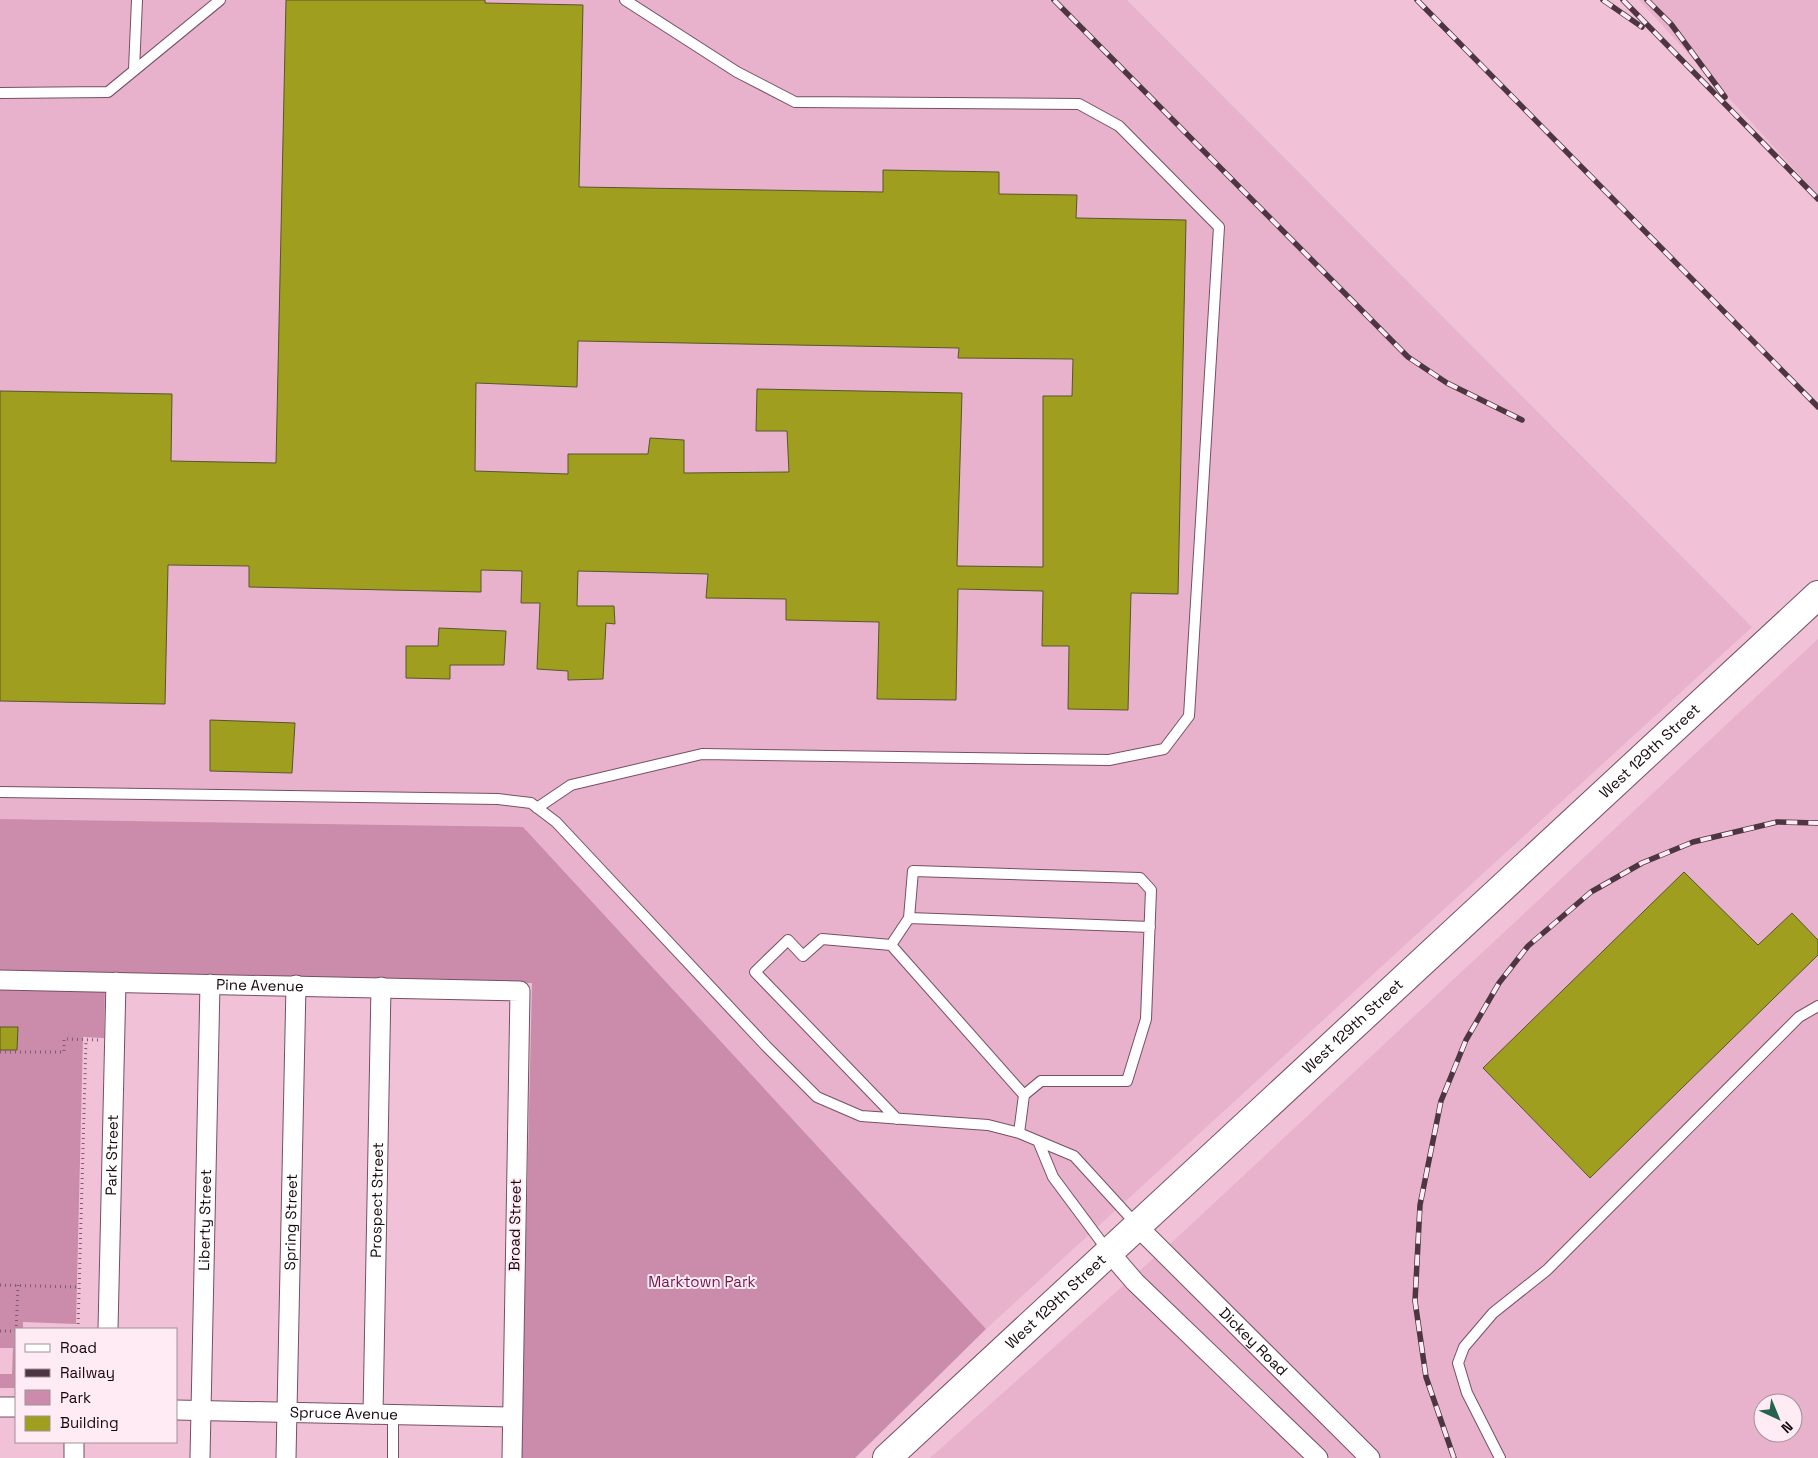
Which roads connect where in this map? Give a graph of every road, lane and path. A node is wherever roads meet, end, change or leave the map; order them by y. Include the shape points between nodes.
1 (137, 0) edge
2 (220, 0) edge
3 (626, 0) edge
4 (134, 70) junction
5 (0, 93) edge
6 (1818, 596) edge
7 (0, 792) edge
8 (537, 808) junction
9 (908, 918) junction
10 (1150, 928) junction
11 (891, 945) junction
12 (0, 980) edge
13 (116, 982) junction
14 (210, 984) junction
15 (296, 985) junction
16 (380, 988) junction
17 (520, 991) joint
18 (1818, 1006) edge
19 (86, 1040) junction
20 (114, 1041) junction
21 (0, 1052) edge
22 (1024, 1094) junction
23 (897, 1120) junction
24 (1019, 1133) junction
25 (1040, 1143) junction
26 (1137, 1226) junction
27 (1110, 1253) junction
28 (0, 1285) edge
29 (18, 1285) junction
30 (80, 1287) junction
31 (16, 1328) edge
32 (78, 1328) edge
33 (108, 1328) edge
34 (0, 1331) edge
35 (15, 1331) edge
36 (0, 1407) edge
37 (15, 1407) edge
38 (178, 1410) edge
39 (201, 1411) junction
40 (287, 1412) junction
41 (373, 1414) junction
42 (393, 1414) junction
43 (512, 1417) junction
44 (74, 1443) edge
45 (1366, 1456) edge
46 (74, 1458) edge
47 (200, 1458) edge
48 (286, 1458) edge
49 (393, 1458) edge
50 (512, 1458) edge
51 (887, 1458) edge
52 (1318, 1458) edge
53 (1500, 1458) edge

1 - 4 lane
2 - 4 lane
3 - 8 lane via 737,72 796,102 1079,104 1119,126 1219,227 1188,716 1164,749 1109,760 702,754 571,785
4 - 5 lane via 108,92
6 - 26 main road, West 129th Street
7 - 8 lane via 498,800 531,804
8 - 23 lane via 556,822 817,1097 860,1116
9 - 10 lane
9 - 10 lane via 913,871 1140,878 1151,890
9 - 11 lane
10 - 22 lane via 1146,1019 1127,1081 1041,1081
11 - 22 lane
11 - 23 lane via 822,939 803,956 788,940 755,972
12 - 13 street, Pine Avenue
13 - 14 street, Pine Avenue
13 - 20 street, Park Street
14 - 15 street, Pine Avenue
14 - 39 street, Liberty Street
15 - 16 street, Pine Avenue
15 - 40 street, Spring Street
16 - 17 street, Pine Avenue
16 - 41 street, Prospect Street
17 - 43 street, Broad Street
18 - 53 lane via 1799,1017 1547,1270 1492,1314 1464,1347 1458,1362 1467,1393
19 - 20 path
19 - 21 path via 64,1039 64,1052
19 - 30 path
20 - 33 street, Park Street
22 - 24 lane
23 - 24 lane via 988,1125
24 - 25 lane
25 - 26 lane via 1074,1156
25 - 27 lane via 1053,1177
26 - 27 main road, West 129th Street
26 - 45 street, Dickey Road
27 - 51 main road, West 129th Street
27 - 52 street via 1135,1282
28 - 29 path
29 - 30 path
29 - 31 path
30 - 32 path
34 - 35 path
36 - 37 street
38 - 39 street, Spruce Avenue
39 - 40 street, Spruce Avenue
39 - 47 street, Liberty Street
40 - 41 street, Spruce Avenue
40 - 48 street, Spring Street
41 - 42 street, Spruce Avenue
42 - 43 street, Spruce Avenue
42 - 49 lane
43 - 50 street, Broad Street
44 - 46 street

